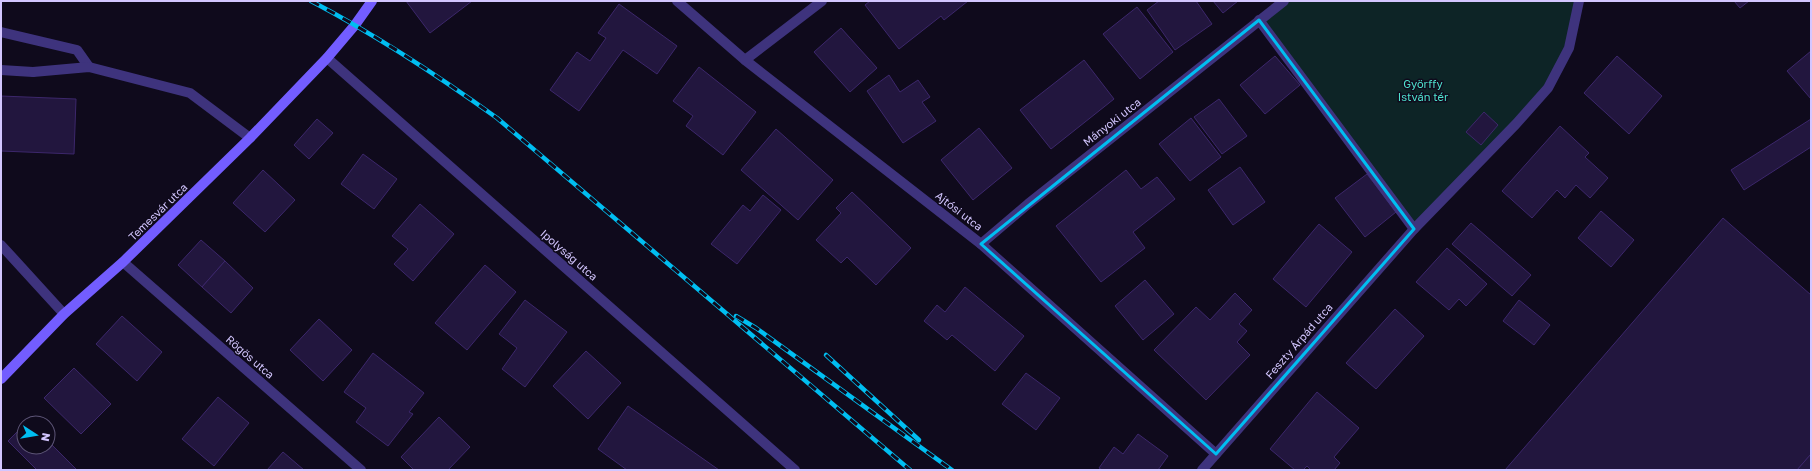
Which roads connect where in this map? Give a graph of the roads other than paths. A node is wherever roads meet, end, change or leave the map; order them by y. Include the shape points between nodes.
1 (372, 1) edge
2 (677, 1) edge
3 (822, 1) edge
4 (1284, 1) edge
5 (1579, 1) edge
6 (1259, 20) junction
7 (1, 32) edge
8 (327, 58) junction
9 (745, 60) junction
10 (89, 67) junction
11 (1, 70) edge
12 (250, 138) junction
13 (1414, 229) junction
14 (981, 244) junction
15 (1, 245) edge
16 (123, 262) junction
17 (64, 314) junction
18 (1, 379) edge
19 (1216, 454) junction
20 (361, 470) edge
21 (795, 470) edge
22 (1202, 470) edge

1 - 8 street, Temesvár utca
2 - 9 street, Ajtósi utca
3 - 9 street
4 - 6 street, Mányoki utca
5 - 13 street, Feszty Árpád utca via 1569,48 1548,88
6 - 13 street
6 - 14 street, Mányoki utca
7 - 10 street via 76,50
8 - 12 street, Temesvár utca
8 - 21 street, Ipolyság utca
9 - 14 street, Ajtósi utca
10 - 11 street via 33,72
10 - 12 street via 190,93
12 - 16 street, Temesvár utca
13 - 19 street, Feszty Árpád utca
14 - 19 street, Ajtósi utca
15 - 17 street
16 - 17 street, Temesvár utca
16 - 20 street, Rögös utca
17 - 18 street, Temesvár utca
19 - 22 street, Feszty Árpád utca

